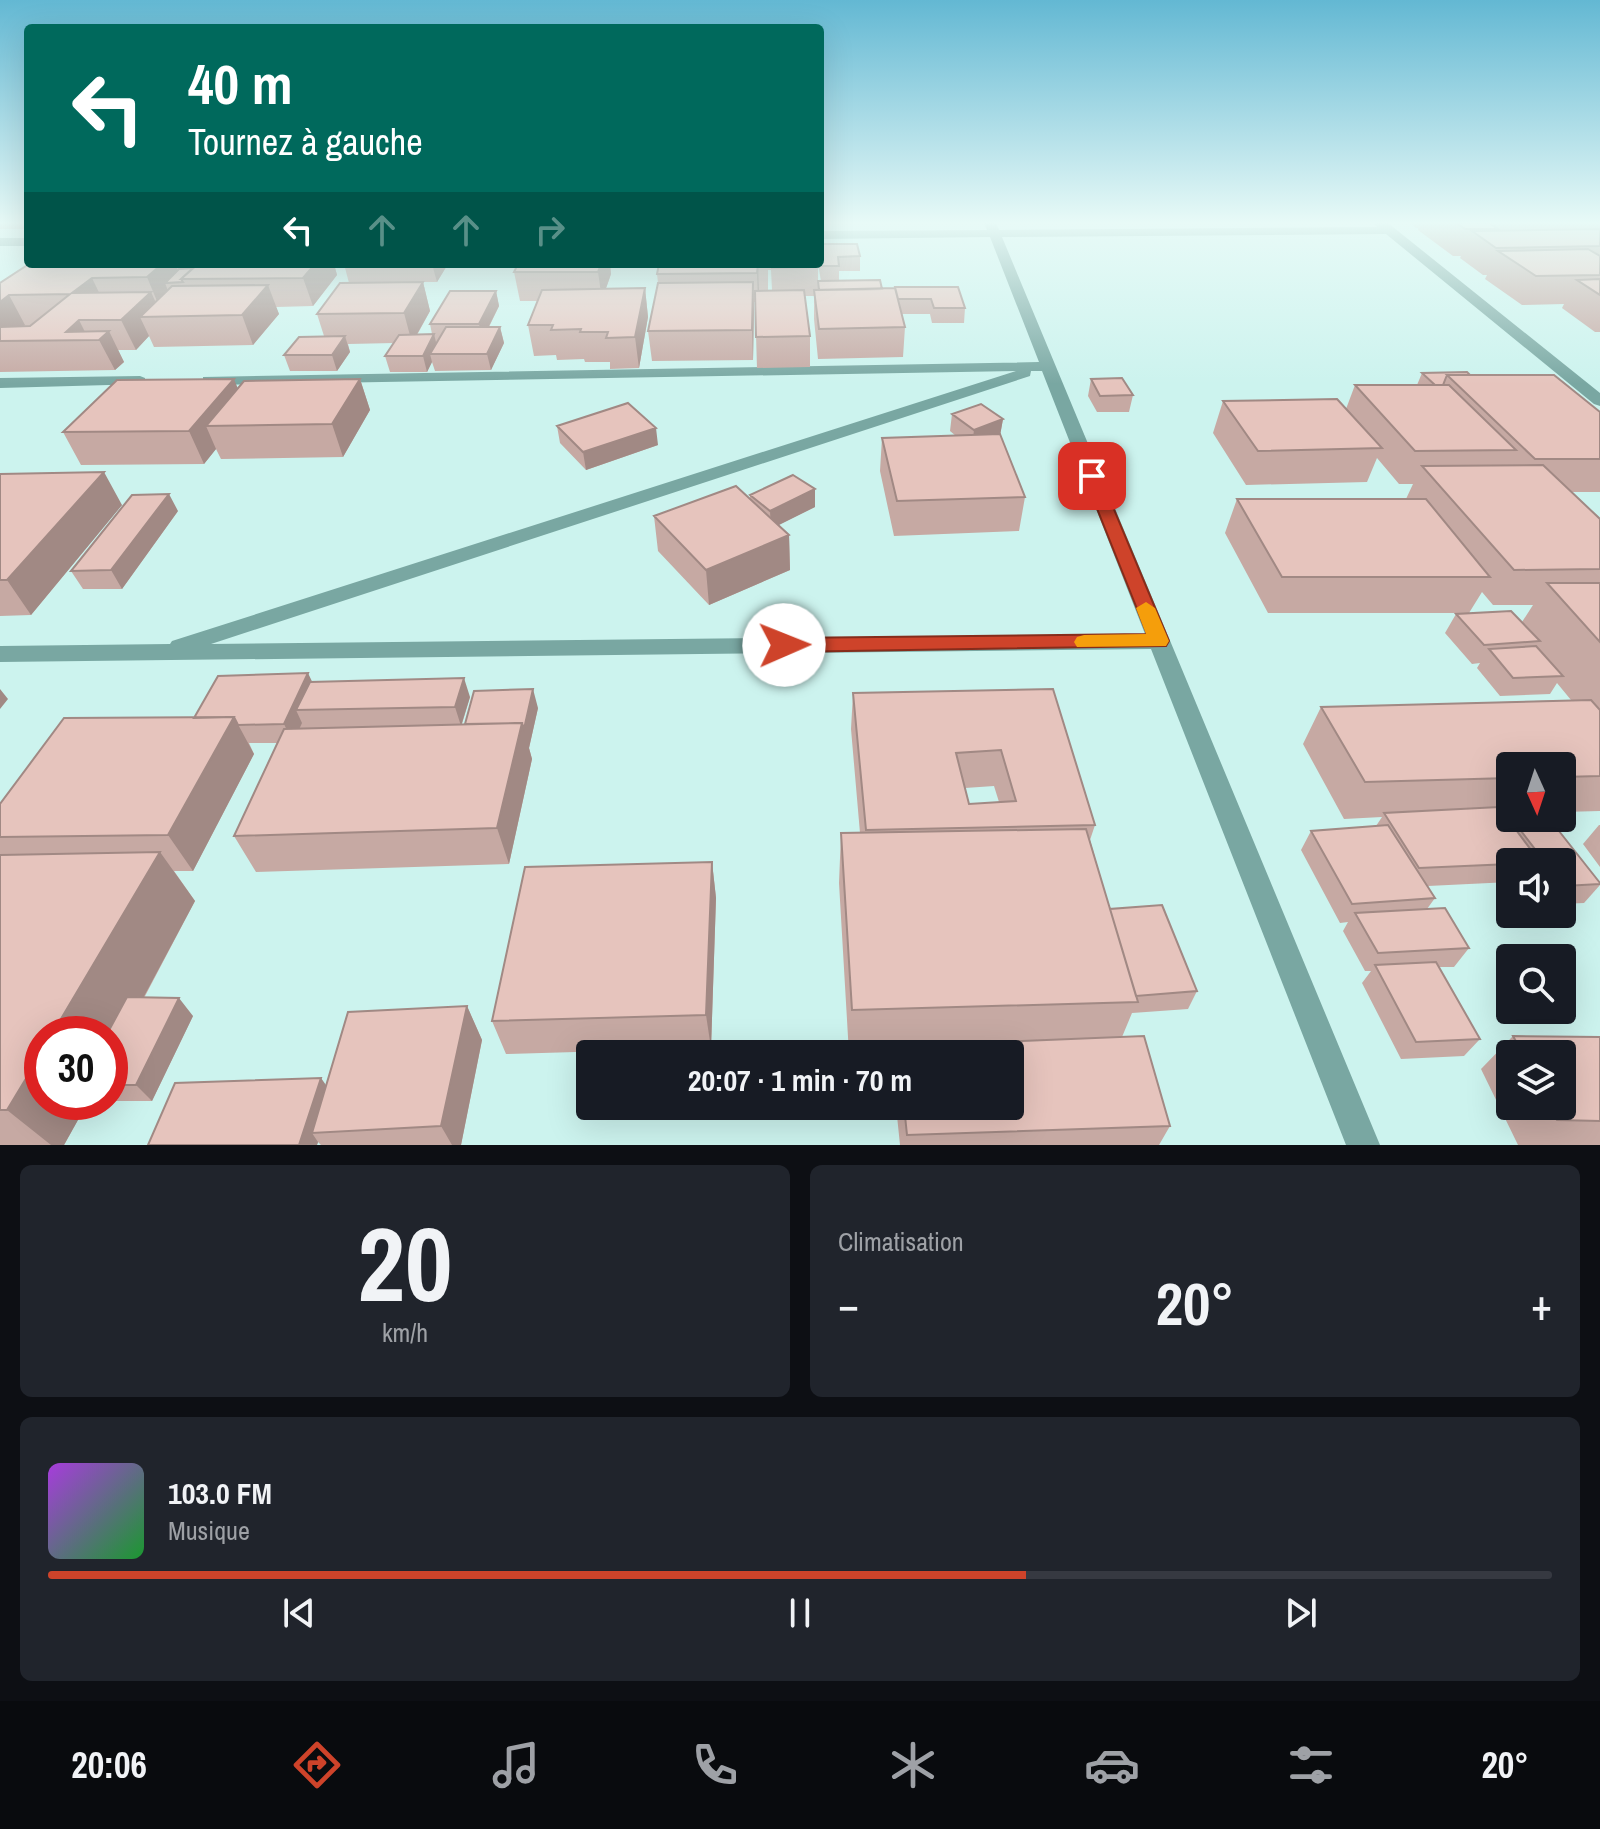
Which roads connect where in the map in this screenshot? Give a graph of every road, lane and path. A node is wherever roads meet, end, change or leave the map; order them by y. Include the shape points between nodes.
1 (1012, 276) edge
2 (1445, 276) edge
3 (1048, 366) junction
4 (191, 380) edge
5 (159, 381) edge
6 (0, 383) edge
7 (1600, 401) edge
8 (1159, 641) junction
9 (159, 653) junction
10 (0, 654) edge
11 (1363, 1145) edge

1 - 3 street
2 - 7 street
3 - 4 street
3 - 8 street
3 - 9 street
5 - 6 street
8 - 9 street
8 - 11 street
9 - 10 street

